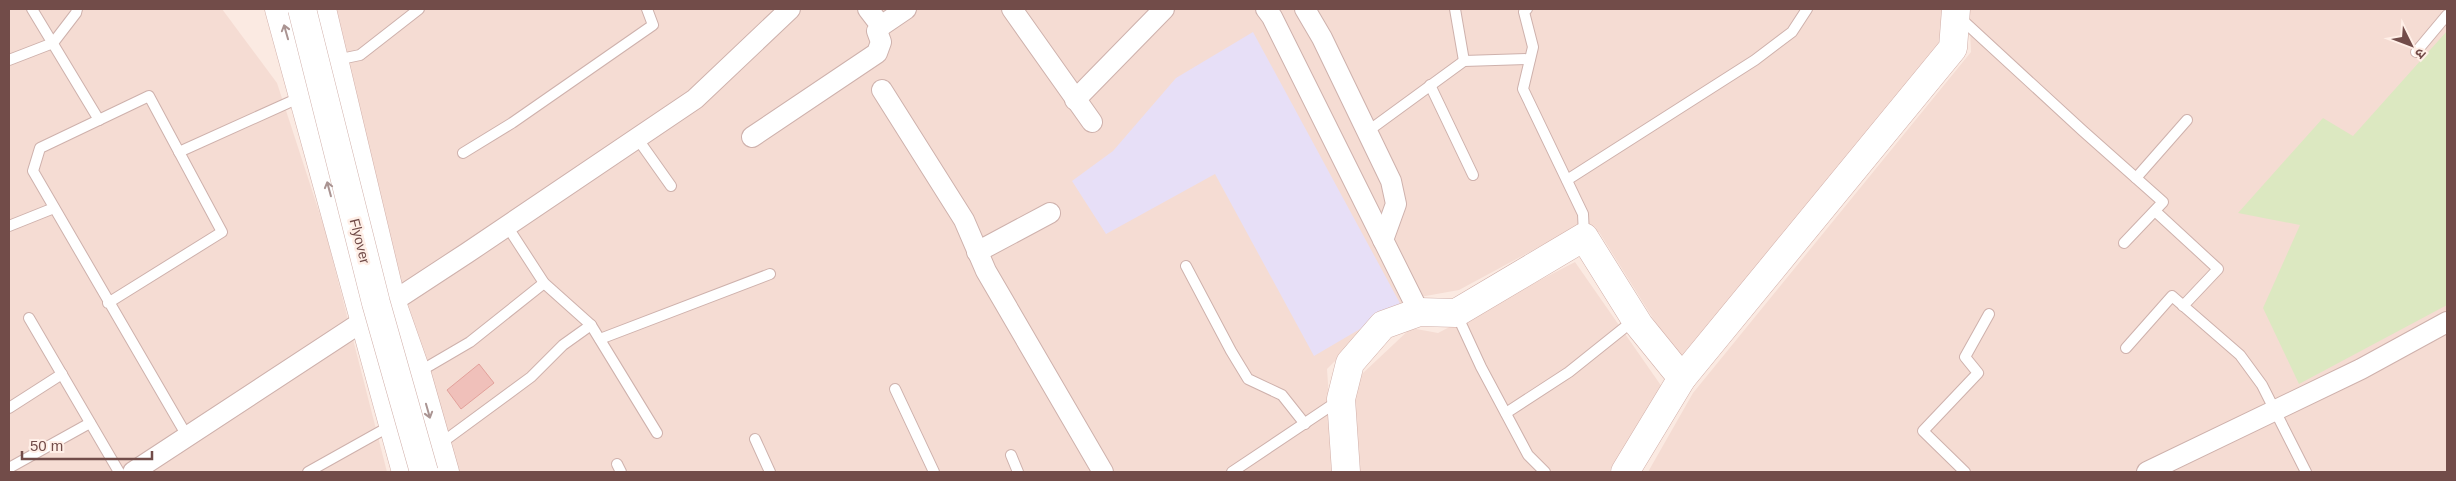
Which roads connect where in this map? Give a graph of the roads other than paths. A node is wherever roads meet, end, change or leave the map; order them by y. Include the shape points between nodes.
1 (32, 9) edge
2 (76, 9) edge
3 (279, 9) edge
4 (302, 9) edge
5 (322, 9) edge
6 (419, 9) edge
7 (647, 9) edge
8 (790, 9) edge
9 (868, 9) edge
10 (906, 9) edge
11 (1012, 9) edge
12 (1164, 9) edge
13 (1266, 9) edge
14 (1305, 9) edge
15 (1527, 9) edge
16 (1807, 9) edge
17 (1456, 10) edge
18 (1956, 11) edge
19 (2447, 15) edge
20 (881, 26) junction
21 (53, 43) junction
22 (2416, 52) dead end
23 (1530, 59) junction
24 (9, 60) edge
25 (1464, 60) junction
26 (337, 72) junction
27 (1430, 86) junction
28 (882, 90) dead end
29 (303, 96) junction
30 (1075, 100) junction
31 (98, 120) junction
32 (2187, 120) dead end
33 (1092, 122) dead end
34 (1367, 122) junction
35 (1330, 133) junction
36 (752, 137) dead end
37 (637, 138) junction
38 (179, 152) junction
39 (463, 153) dead end
40 (1474, 174) dead end
41 (2136, 178) junction
42 (1567, 180) junction
43 (671, 186) dead end
44 (54, 208) junction
45 (2155, 211) junction
46 (1050, 213) dead end
47 (9, 226) edge
48 (508, 226) junction
49 (1584, 237) junction
50 (1384, 240) junction
51 (2124, 243) dead end
52 (977, 252) junction
53 (1186, 266) dead end
54 (770, 274) dead end
55 (544, 282) junction
56 (108, 303) junction
57 (392, 303) junction
58 (2183, 306) junction
59 (1419, 312) junction
60 (1456, 313) junction
61 (1989, 314) dead end
62 (29, 318) dead end
63 (1635, 319) junction
64 (365, 320) junction
65 (2447, 322) edge
66 (591, 325) junction
67 (600, 339) junction
68 (2126, 348) dead end
69 (62, 374) junction
70 (417, 374) junction
71 (1682, 378) junction
72 (895, 388) dead end
73 (1341, 399) junction
74 (9, 408) edge
75 (2276, 410) junction
76 (1506, 413) junction
77 (90, 423) junction
78 (393, 424) junction
79 (1305, 424) junction
80 (657, 433) dead end
81 (187, 436) junction
82 (755, 440) dead end
83 (1011, 455) dead end
84 (442, 460) edge
85 (9, 468) edge
86 (119, 472) edge
87 (133, 472) edge
88 (308, 472) edge
89 (406, 472) edge
90 (424, 472) edge
91 (770, 472) edge
92 (934, 472) edge
93 (1018, 472) edge
94 (1103, 472) edge
95 (1232, 472) edge
96 (1346, 472) edge
97 (1545, 472) edge
98 (1625, 472) edge
99 (1965, 472) edge
100 (2146, 472) edge
101 (2306, 472) edge

1 - 21 lane
2 - 21 lane
29 -> 3 main road
4 - 90 main road, Flyover, bridge via 376,303
5 - 26 main road
6 - 26 lane
7 - 39 lane via 653,26
8 - 37 street via 695,100
9 - 20 street
10 - 20 street
11 - 30 street
12 - 30 street
13 - 35 street
14 - 34 street
15 - 23 lane via 1524,12 1533,47
16 - 42 lane via 1792,32 1755,60
17 - 25 lane
18 - 41 lane
18 - 71 main road via 1953,48
19 - 22 lane
20 - 36 street via 877,31 881,42 877,53
21 - 24 lane
21 - 31 lane
23 - 25 lane
23 - 42 lane via 1523,89
25 - 27 lane
26 - 29 lane
26 - 57 main road
27 - 34 lane
27 - 40 lane
28 - 52 street via 964,220
29 - 38 lane
64 -> 29 main road
30 - 33 street
31 - 38 lane via 150,96
31 - 44 lane via 40,148 33,171
32 - 41 lane
34 - 35 street
34 - 50 street via 1391,181 1396,204
35 - 50 street
37 - 43 lane
37 - 48 street
38 - 56 lane via 222,232
41 - 45 lane via 2163,202
42 - 49 lane via 1583,214
44 - 47 lane
44 - 56 lane
45 - 51 lane
45 - 58 lane via 2218,269
46 - 52 street
48 - 55 lane
48 - 57 street
49 - 60 main road
49 - 63 main road
50 - 59 street
52 - 94 street
53 - 79 lane via 1248,379 1282,395
54 - 67 lane
55 - 66 lane
55 - 70 lane via 470,342
56 - 81 lane
57 - 64 street
57 - 70 main road
58 - 68 lane via 2172,296
58 - 75 lane via 2240,354
59 - 60 main road
59 - 73 main road via 1383,325 1350,363
60 - 76 lane
61 - 99 lane via 1965,358 1978,372 1922,431
62 - 69 lane
63 - 71 main road
63 - 76 lane via 1569,372
64 - 78 main road
64 - 81 street
65 - 75 street
66 - 67 lane
66 - 84 lane via 563,345
67 - 80 lane
69 - 74 lane
69 - 77 lane
70 -> 84 main road
71 - 98 main road
72 - 92 lane
73 - 79 lane
73 - 96 main road
75 - 100 street
75 - 101 lane
76 - 97 lane via 1528,455
77 - 85 lane
77 - 86 lane
78 - 88 lane
78 - 89 main road
79 - 95 lane
81 - 87 street
82 - 91 lane
83 - 93 lane

